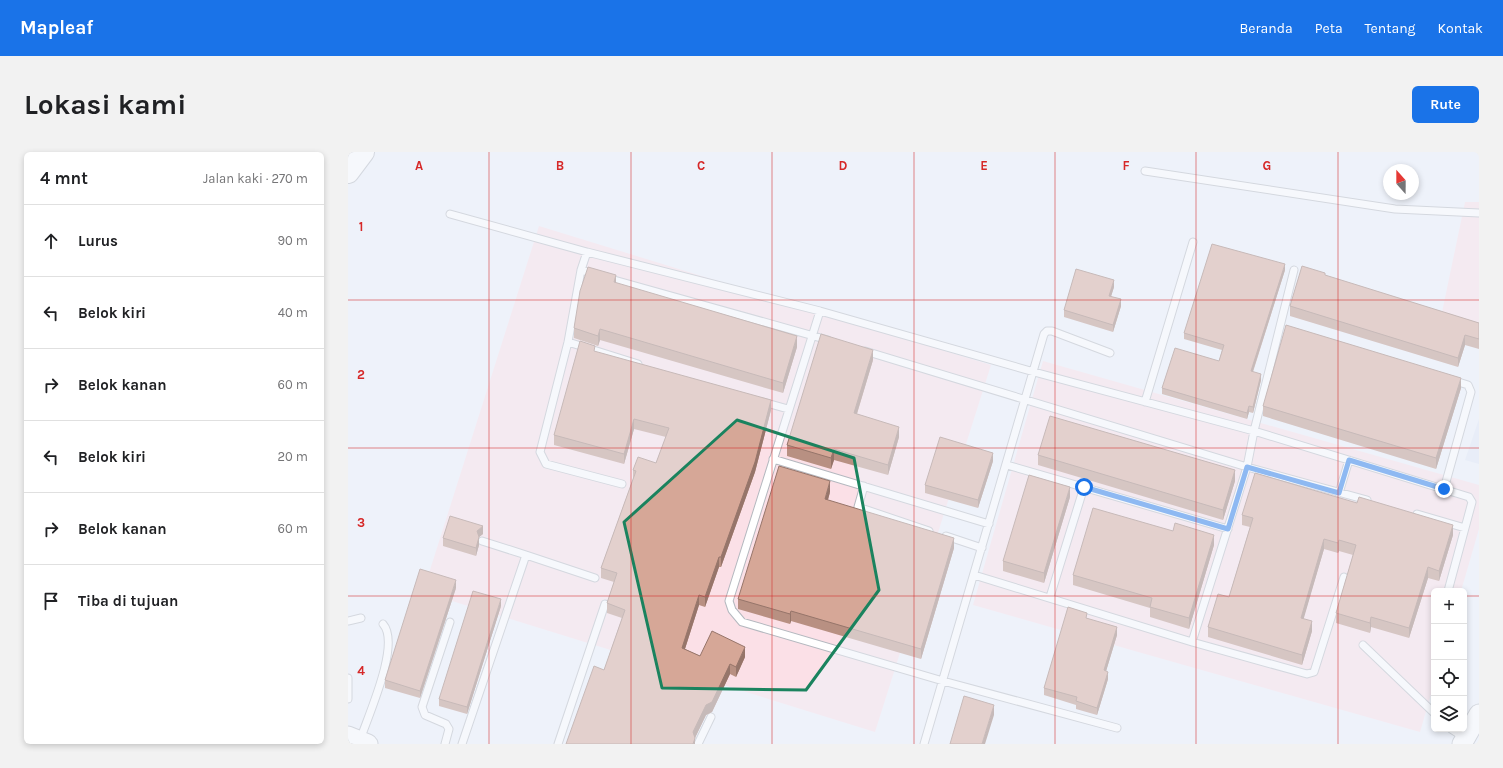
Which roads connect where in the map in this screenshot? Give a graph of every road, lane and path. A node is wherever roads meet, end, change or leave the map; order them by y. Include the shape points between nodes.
1 (364, 152) edge
2 (1145, 171) dead end
3 (348, 172) edge
4 (1479, 213) edge
5 (450, 214) dead end
6 (1193, 242) dead end
7 (587, 252) junction
8 (581, 270) junction
9 (1294, 270) dead end
10 (820, 311) junction
11 (813, 336) junction
12 (568, 342) junction
13 (836, 342) edge
14 (859, 349) edge
15 (1110, 353) dead end
16 (644, 366) edge
17 (1034, 372) junction
18 (1443, 377) edge
19 (758, 400) edge
20 (1026, 400) junction
21 (1144, 402) junction
22 (788, 409) junction
23 (1254, 431) junction
24 (773, 459) junction
25 (1349, 460) junction
26 (1007, 466) junction
27 (1247, 467) junction
28 (622, 484) dead end
29 (864, 486) junction
30 (1084, 487) junction
31 (1444, 489) junction
32 (1339, 493) junction
33 (1376, 503) edge
34 (1406, 511) edge
35 (989, 524) junction
36 (1465, 528) junction
37 (1228, 529) junction
38 (482, 541) dead end
39 (982, 548) junction
40 (526, 555) junction
41 (974, 575) junction
42 (1344, 577) dead end
43 (595, 578) dead end
44 (1449, 588) edge
45 (1050, 597) junction
46 (605, 604) dead end
47 (361, 618) dead end
48 (348, 621) edge
49 (450, 622) dead end
50 (382, 624) dead end
51 (1192, 642) junction
52 (1364, 645) dead end
53 (348, 678) edge
54 (943, 681) junction
55 (348, 699) edge
56 (1431, 710) edge
57 (1479, 714) edge
58 (711, 717) dead end
59 (1118, 728) dead end
60 (1459, 737) edge
61 (359, 740) edge
62 (445, 744) edge
63 (462, 744) edge
64 (558, 744) edge
65 (698, 744) edge
66 (924, 744) edge

1 - 3 highway
2 - 4 lane via 1395,209
5 - 7 lane
6 - 21 lane
7 - 8 lane
7 - 10 lane
8 - 11 lane
8 - 12 lane
9 - 23 lane via 1284,328
10 - 11 lane
10 - 17 lane
11 - 13 lane
11 - 22 lane
12 - 16 lane
12 - 28 lane via 540,452 542,458 546,464
14 - 20 lane
15 - 17 lane via 1047,331
17 - 20 lane
17 - 21 lane
18 - 31 lane via 1468,385 1471,392
19 - 22 lane
20 - 26 lane
20 - 27 lane
21 - 23 lane
22 - 24 lane
23 - 25 lane
23 - 27 lane
24 - 29 lane
24 - 54 lane via 729,601 732,610 742,622
25 - 31 lane
25 - 32 lane
26 - 30 lane
26 - 35 lane
27 - 32 lane
27 - 37 lane
29 - 35 lane
29 - 39 lane via 858,507
30 - 37 lane
30 - 45 lane
31 - 36 lane via 1471,499
32 - 33 lane
34 - 36 lane
35 - 39 lane
36 - 44 lane
37 - 51 lane
38 - 40 lane
39 - 41 lane
40 - 43 lane
40 - 63 lane
41 - 45 lane
41 - 54 lane
42 - 51 lane via 1314,672 1311,674
45 - 51 lane
46 - 64 lane
47 - 48 lane
49 - 62 lane via 422,707 425,715 446,724 450,729
50 - 61 lane via 387,628 388,656
52 - 56 lane
53 - 55 lane
54 - 59 lane
54 - 66 lane
57 - 60 street
58 - 65 lane

